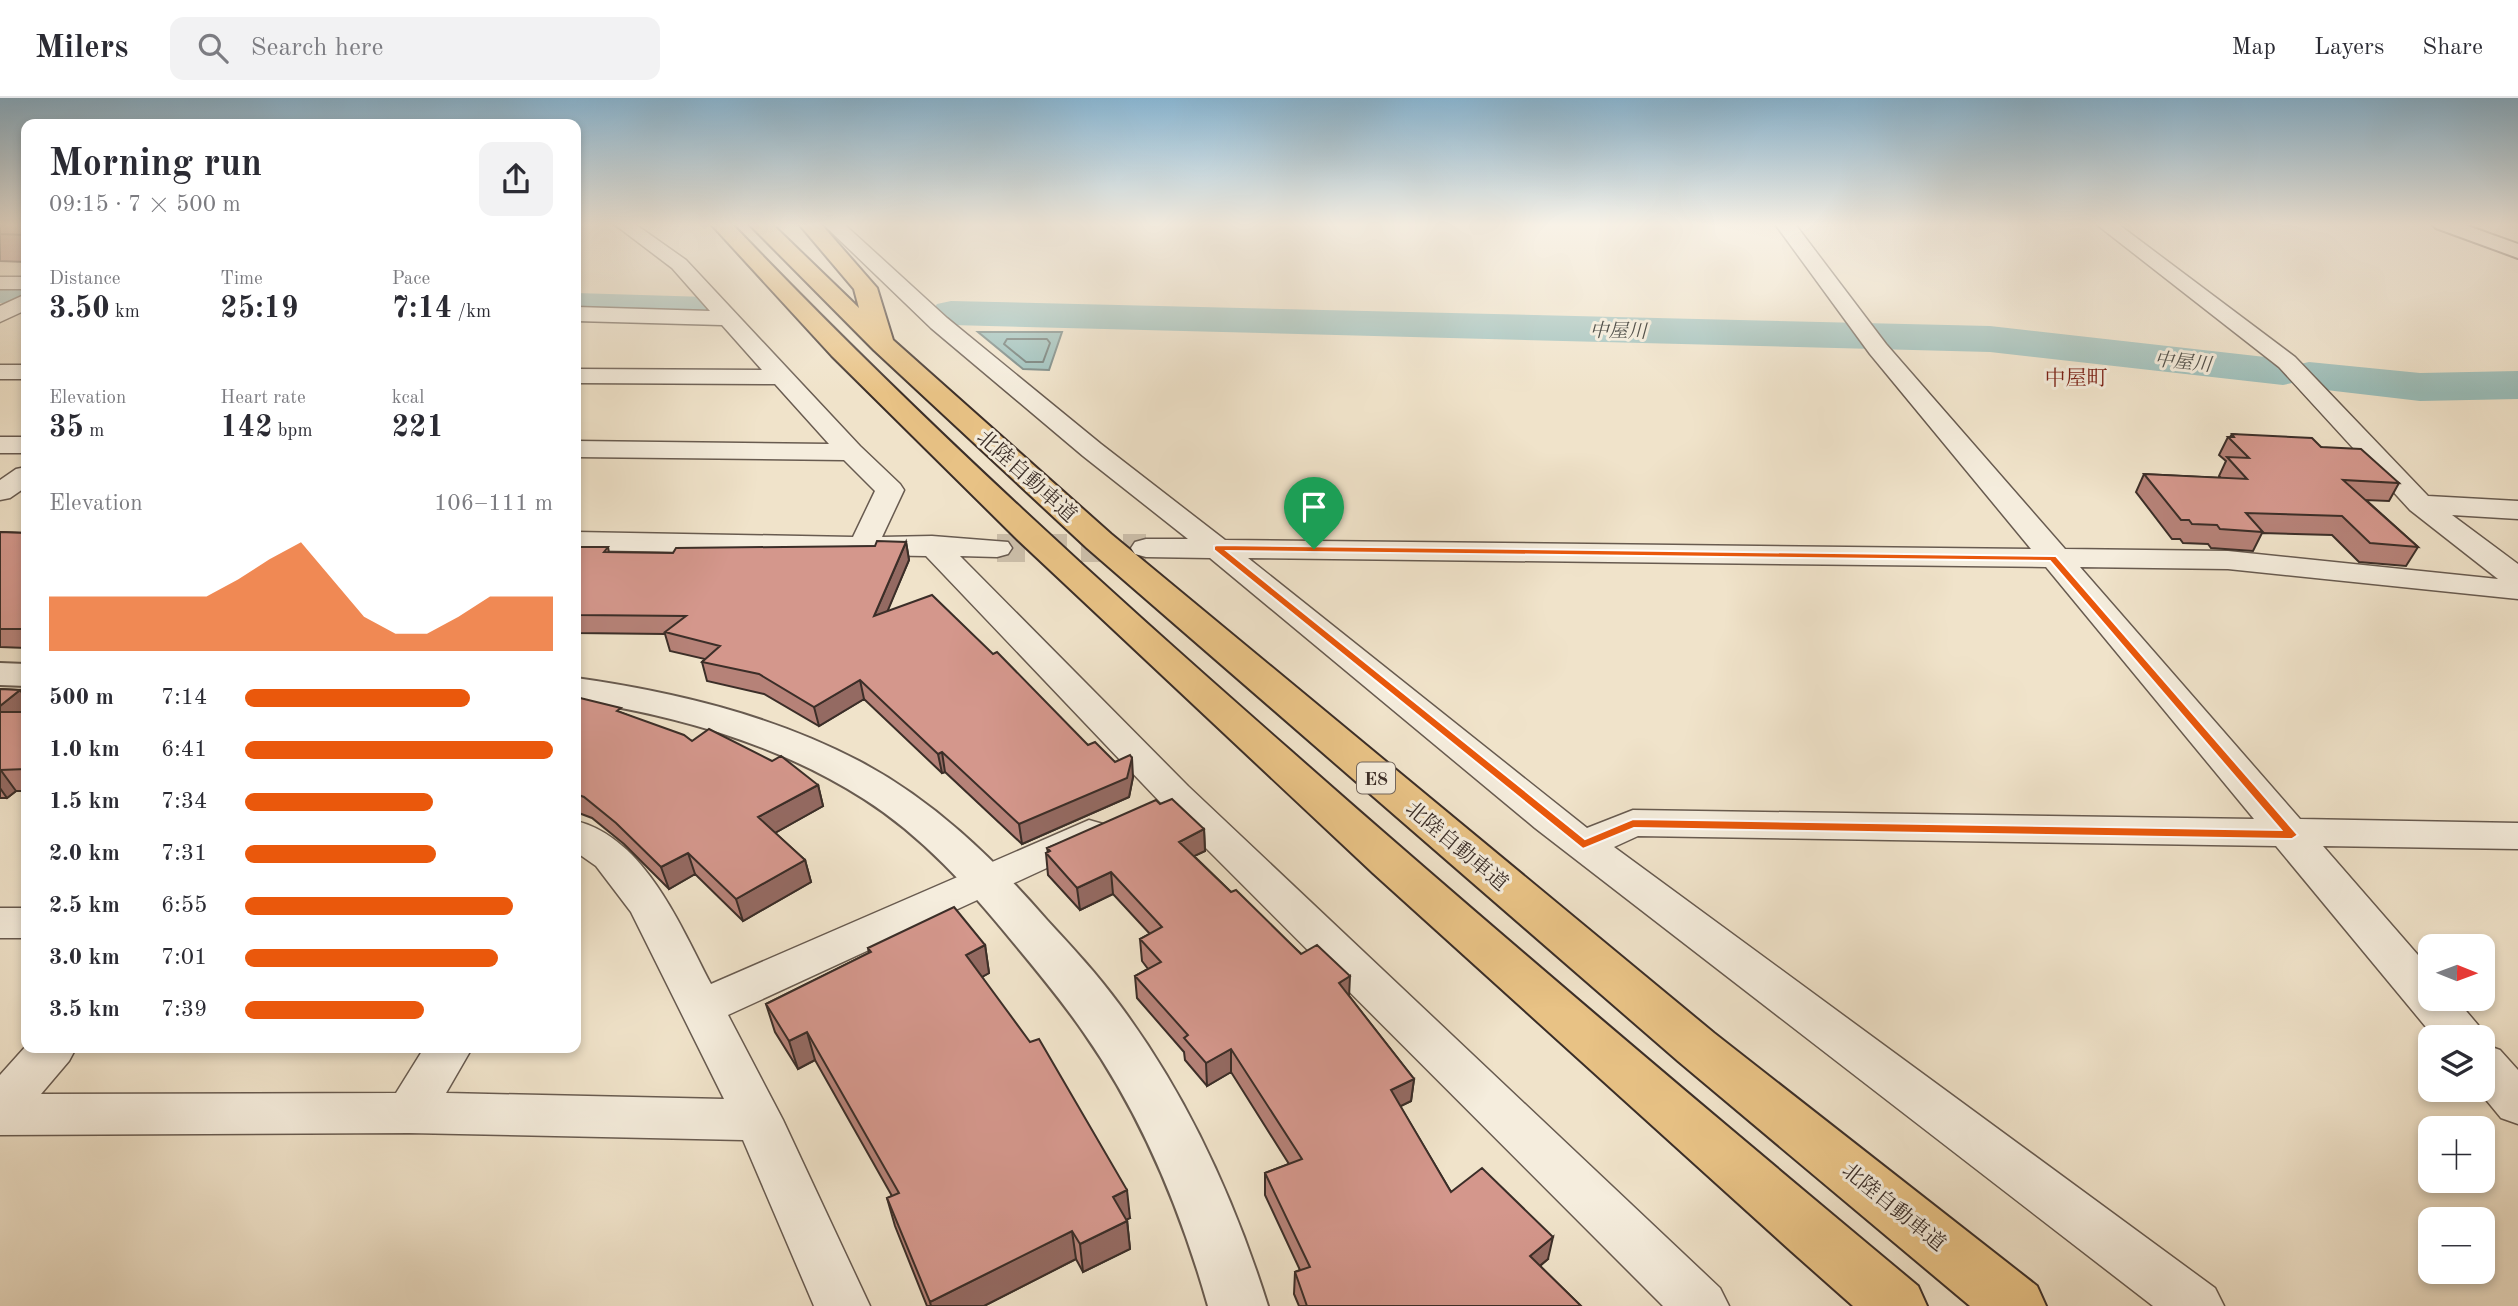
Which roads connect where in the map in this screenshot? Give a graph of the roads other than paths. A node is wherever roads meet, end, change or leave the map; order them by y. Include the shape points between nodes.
1 (694, 280) edge
2 (775, 280) edge
3 (817, 280) edge
4 (858, 280) edge
5 (893, 280) edge
6 (1826, 280) edge
7 (2180, 280) edge
8 (0, 283) edge
9 (21, 284) edge
10 (21, 304) edge
11 (581, 314) edge
12 (0, 315) edge
13 (728, 317) junction
14 (883, 345) junction
15 (0, 372) edge
16 (21, 372) edge
17 (581, 376) edge
18 (785, 377) junction
19 (0, 445) edge
20 (21, 445) edge
21 (581, 452) edge
22 (851, 452) junction
23 (21, 478) edge
24 (0, 492) edge
25 (2420, 503) junction
26 (2518, 510) edge
27 (581, 541) edge
28 (863, 544) junction
29 (932, 545) junction
30 (997, 548) tunnel mouth
31 (1146, 548) tunnel mouth
32 (1217, 548) junction
33 (2053, 558) junction
34 (2518, 579) edge
35 (2518, 590) edge
36 (0, 674) edge
37 (21, 675) edge
38 (581, 690) edge
39 (1146, 808) junction
40 (2292, 835) junction
41 (2518, 836) edge
42 (581, 837) edge
43 (1583, 845) junction
44 (987, 879) junction
45 (0, 923) edge
46 (21, 923) edge
47 (703, 1007) junction
48 (2451, 1025) edge
49 (49, 1053) edge
50 (446, 1053) edge
51 (2495, 1077) edge
52 (2518, 1104) edge
53 (0, 1108) edge
54 (409, 1114) junction
55 (0, 1115) edge
56 (760, 1120) junction
57 (842, 1306) edge
58 (1238, 1306) edge
59 (1701, 1306) edge
60 (1897, 1306) edge
61 (2016, 1306) edge
62 (2196, 1306) edge

1 - 13 street
2 - 60 highway, 北陸自動車道 / E8 via 897,407 1058,562 1615,1064
3 - 14 highway, 北陸自動車道 / E8
4 - 14 highway
5 - 32 street via 1092,450
6 - 33 street via 1868,337
7 - 25 street via 2287,362
8 - 9 street
10 - 12 street
11 - 13 street
13 - 18 street
14 - 61 highway, 北陸自動車道 / E8 via 1099,541 1335,744 1696,1047
15 - 16 street
17 - 18 street
18 - 22 street
19 - 20 street
21 - 22 street
22 - 28 street via 890,490
23 - 24 street
25 - 26 street
25 - 34 street
27 - 28 street
28 - 29 street
29 - 30 street
29 - 39 street
31 - 32 street
32 - 33 street
32 - 43 street
33 - 35 street via 2228,560
33 - 40 street
36 - 37 street
38 - 44 street via 637,698 731,722 824,760 880,790 925,822
39 - 44 street
39 - 59 street
40 - 41 street
40 - 43 street via 1633,823
40 - 48 street
42 - 47 street via 610,856 648,905
43 - 62 street
44 - 47 street
44 - 58 street via 1102,1018 1139,1075 1207,1213
45 - 46 street
47 - 56 street
49 - 53 street
50 - 54 street
51 - 52 street
54 - 55 street
54 - 56 street
56 - 57 street

